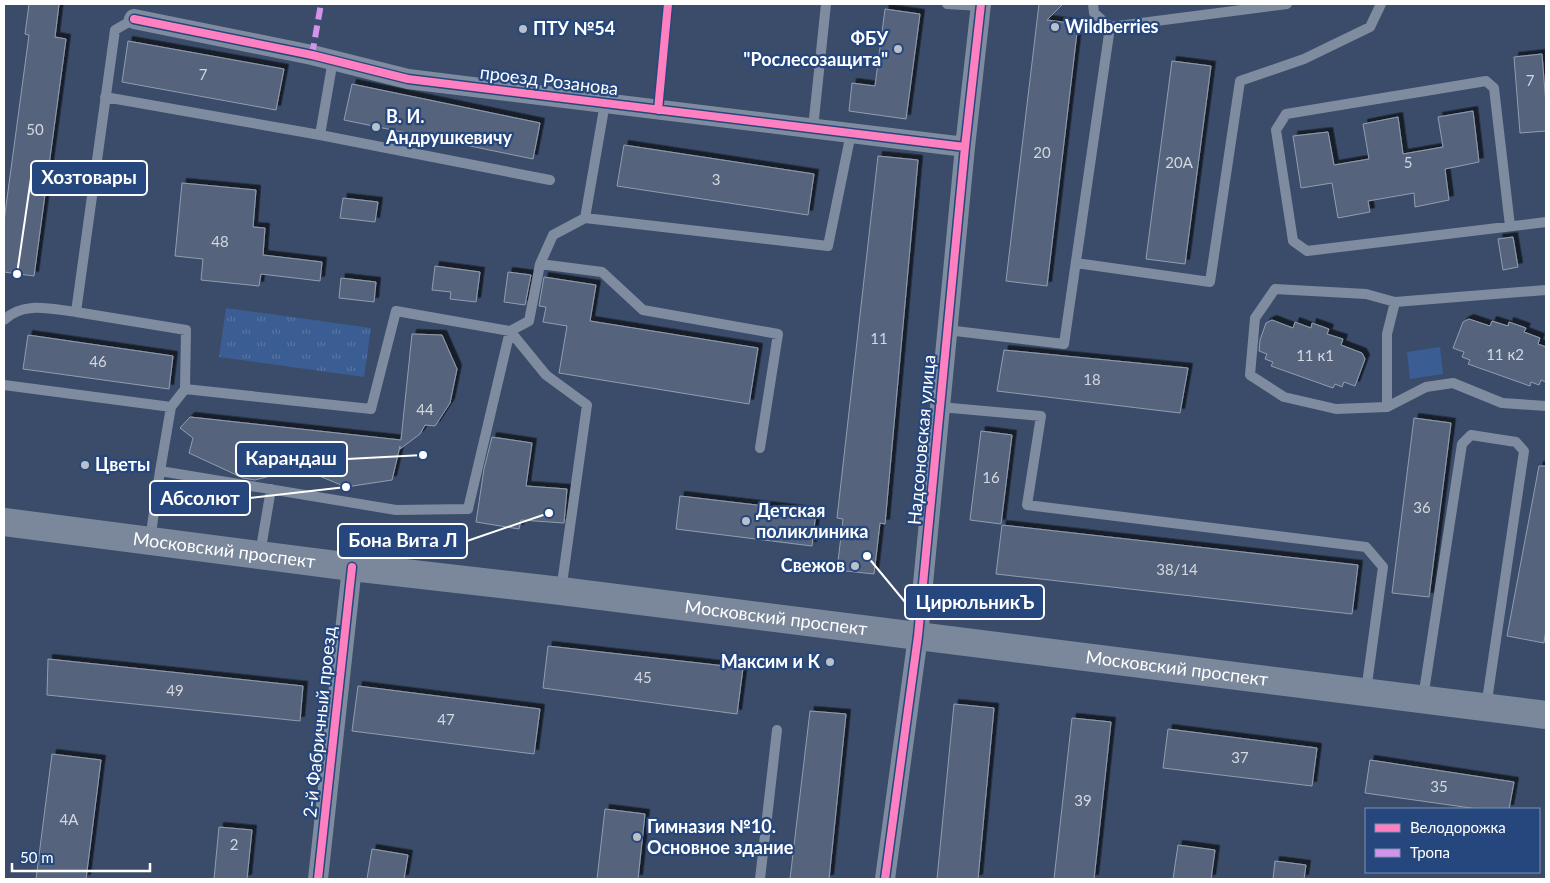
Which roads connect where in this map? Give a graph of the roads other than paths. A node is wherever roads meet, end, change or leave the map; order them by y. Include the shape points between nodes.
1 (668, 4) edge
2 (826, 4) edge
3 (947, 4) edge
4 (1093, 4) edge
5 (1287, 4) edge
6 (1381, 4) edge
7 (981, 5) edge
8 (134, 19) joint
9 (1110, 27) junction
10 (333, 60) junction
11 (105, 97) junction
12 (605, 103) junction
13 (658, 110) junction
14 (813, 128) junction
15 (851, 133) junction
16 (320, 135) junction
17 (965, 147) junction
18 (550, 180) dead end
19 (585, 218) junction
20 (1546, 222) edge
21 (1510, 226) junction
22 (1076, 263) junction
23 (540, 264) junction
24 (1546, 290) edge
25 (1395, 302) junction
26 (76, 312) junction
27 (4, 320) edge
28 (947, 330) junction
29 (510, 331) junction
30 (4, 385) edge
31 (185, 389) junction
32 (1546, 406) edge
33 (171, 407) junction
34 (940, 407) junction
35 (1387, 407) junction
36 (760, 448) dead end
37 (160, 472) junction
38 (271, 489) junction
39 (4, 522) edge
40 (150, 541) junction
41 (260, 554) junction
42 (352, 567) junction
43 (561, 591) junction
44 (918, 636) junction
45 (1366, 693) junction
46 (1423, 700) junction
47 (1486, 708) junction
48 (1546, 715) edge
49 (776, 730) dead end
50 (318, 879) edge
51 (760, 879) edge
52 (885, 879) edge

1 - 13 lane
2 - 14 lane
3 - 7 lane
4 - 9 lane via 1094,13
5 - 9 lane
6 - 22 lane via 1370,27 1304,59 1240,81 1210,282
7 - 17 street, Надсоновская улица
8 - 10 street, проезд Розанова
8 - 11 lane via 115,30
9 - 22 lane
10 - 12 street, проезд Розанова via 408,79
10 - 16 lane
11 - 16 lane
11 - 26 lane
12 - 13 street, проезд Розанова
12 - 19 lane
13 - 14 street, проезд Розанова
14 - 15 street, проезд Розанова
15 - 17 street, проезд Розанова
15 - 19 lane via 828,246
16 - 18 lane
17 - 28 street, Надсоновская улица
19 - 23 lane via 553,235
20 - 21 lane
21 - 21 lane via 1307,251 1293,241 1276,130 1286,114 1486,81 1494,88
22 - 28 lane via 1064,344
23 - 29 lane via 529,321
23 - 36 lane via 602,272 643,310 778,334
24 - 25 lane
25 - 35 lane via 1387,334
25 - 35 lane via 1366,294 1275,289 1256,318 1250,375 1284,398 1336,409
26 - 27 lane via 29,307 15,311
26 - 31 lane via 186,330
28 - 34 street, Надсоновская улица
29 - 31 lane via 396,311 371,409
29 - 38 lane via 468,509 396,510
29 - 43 lane via 546,375 587,405
30 - 33 lane
31 - 33 lane
32 - 35 lane via 1502,403 1453,383 1426,387
33 - 37 lane
34 - 44 street, Надсоновская улица
34 - 45 lane via 1041,416 1027,505 1366,547 1383,567
37 - 38 lane
37 - 40 lane
38 - 41 lane
39 - 40 main road, Московский проспект
40 - 41 main road, Московский проспект
41 - 42 main road, Московский проспект
42 - 43 main road, Московский проспект
42 - 50 street, 2-й Фабричный проезд
43 - 44 main road, Московский проспект
44 - 45 main road, Московский проспект
44 - 52 street, Надсоновская улица
45 - 46 main road, Московский проспект
46 - 47 main road, Московский проспект
46 - 47 lane via 1462,444 1471,436 1516,442 1524,452
47 - 48 main road, Московский проспект
49 - 51 lane

